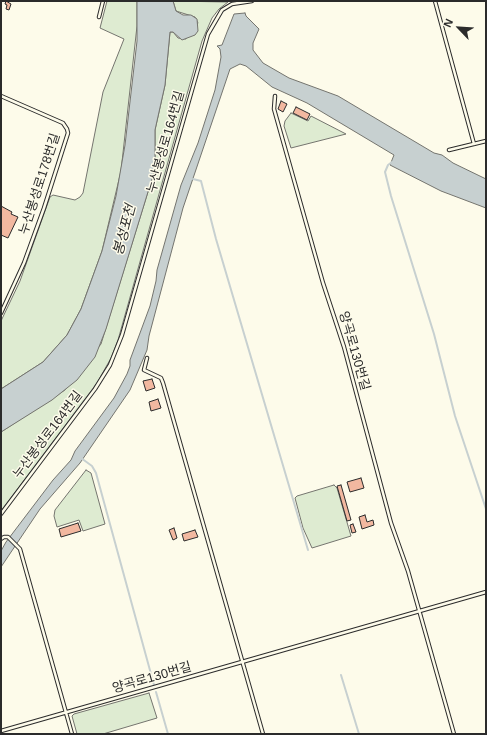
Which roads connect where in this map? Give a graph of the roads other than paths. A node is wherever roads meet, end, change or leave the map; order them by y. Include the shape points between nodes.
1 (103, 1) edge
2 (252, 1) edge
3 (435, 1) edge
4 (99, 17) dead end
5 (1, 96) edge
6 (275, 96) dead end
7 (486, 141) edge
8 (474, 144) junction
9 (449, 150) dead end
10 (1, 313) edge
11 (147, 358) dead end
12 (1, 514) edge
13 (1, 539) edge
14 (486, 592) edge
15 (419, 611) junction
16 (243, 662) junction
17 (66, 712) junction
18 (1, 731) edge
19 (72, 734) edge
20 (263, 734) edge
21 (454, 734) edge

1 - 4 lane
2 - 12 lane, 누산봉성로164번길 via 232,4 222,10 208,34 124,328 110,365 95,390
3 - 8 lane
5 - 10 lane, 누산봉성로178번길 via 63,123 68,133 42,215 12,292
6 - 15 lane, 양곡로130번길 via 274,109 323,283 344,347 391,523
7 - 8 lane
8 - 9 lane
11 - 16 lane via 144,370 161,378 164,384
13 - 17 lane via 8,537 17,544 22,555
14 - 15 lane, 양곡로130번길
15 - 16 lane, 양곡로130번길
15 - 21 lane, 양곡로130번길
16 - 17 lane, 양곡로130번길
16 - 20 lane
17 - 18 lane, 양곡로130번길
17 - 19 lane

